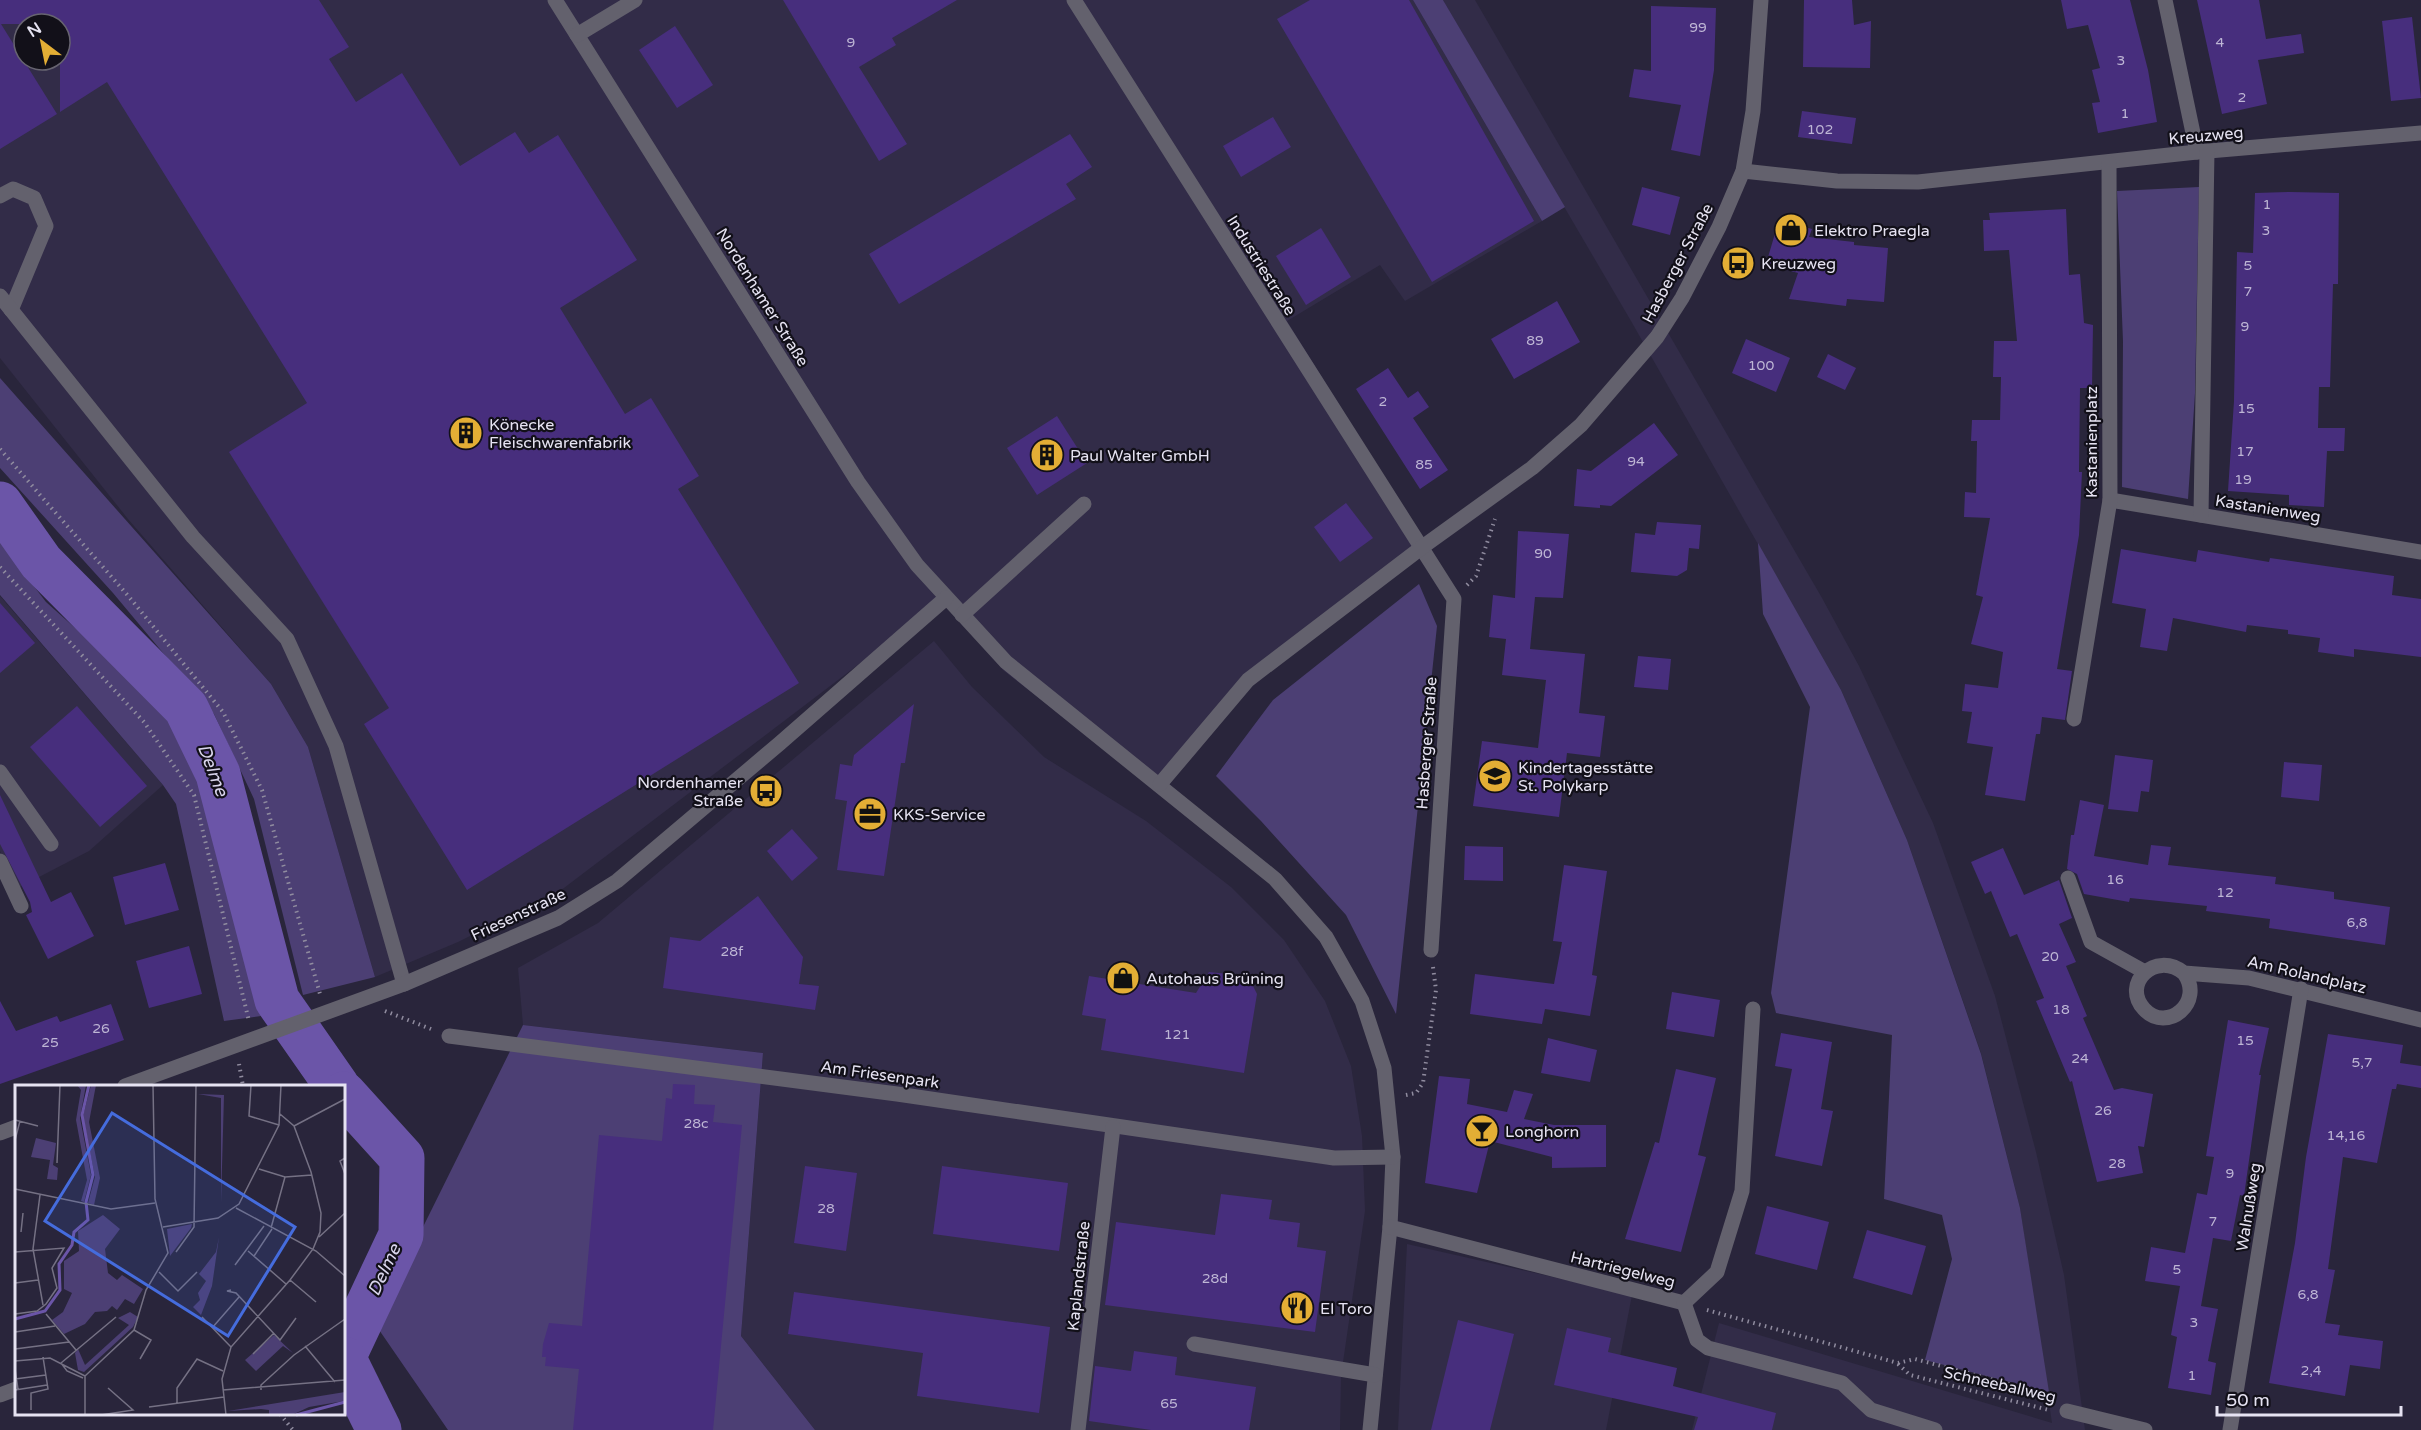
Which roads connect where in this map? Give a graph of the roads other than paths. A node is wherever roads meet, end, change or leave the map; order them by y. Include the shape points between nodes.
1 (555, 0) edge
2 (635, 0) edge
3 (1074, 0) edge
4 (1761, 0) edge
5 (2165, 0) edge
6 (577, 35) junction
7 (2421, 133) edge
8 (2202, 152) junction
9 (2109, 163) junction
10 (1743, 171) junction
11 (0, 196) edge
12 (0, 296) edge
13 (11, 310) junction
14 (2109, 500) junction
15 (1084, 504) dead end
16 (2201, 515) junction
17 (1421, 548) junction
18 (2421, 552) edge
19 (946, 598) junction
20 (962, 615) junction
21 (2074, 719) dead end
22 (0, 772) edge
23 (1160, 784) junction
24 (51, 844) dead end
25 (0, 861) edge
26 (2068, 878) dead end
27 (21, 906) dead end
28 (1431, 950) road end
29 (2145, 972) junction
30 (2184, 973) junction
31 (404, 984) junction
32 (2301, 988) junction
33 (1753, 1009) dead end
34 (2421, 1020) edge
35 (449, 1036) road end
36 (128, 1085) edge
37 (15, 1127) edge
38 (1113, 1127) junction
39 (0, 1133) edge
40 (1393, 1157) junction
41 (1390, 1227) junction
42 (1684, 1303) junction
43 (1194, 1344) dead end
44 (1375, 1375) junction
45 (15, 1389) edge
46 (0, 1395) edge
47 (2067, 1411) road end
48 (1078, 1430) edge
49 (1370, 1430) edge
50 (1935, 1430) edge
51 (2145, 1430) edge
52 (2230, 1430) edge

1 - 6 street, Nordenhamer Straße
2 - 6 street
3 - 17 street, Industriestraße
4 - 10 street, Hasberger Straße via 1753,111
5 - 8 street
6 - 19 street, Nordenhamer Straße via 858,482 917,565
7 - 8 street, Kreuzweg
8 - 9 street, Kreuzweg
8 - 16 street
9 - 10 street, Kreuzweg via 1918,182 1836,181
9 - 14 street, Kastanienplatz
10 - 17 street, Hasberger Straße via 1719,227 1657,337 1581,425 1506,488
11 - 13 street via 13,189 34,198 46,225
12 - 13 street
13 - 31 street via 193,537 286,639 336,746
14 - 16 street, Kastanienweg
14 - 21 street, Kastanienplatz
15 - 20 street
16 - 18 street, Kastanienweg
17 - 23 street, Hasberger Straße via 1248,680
17 - 28 street, Hasberger Straße via 1454,598
19 - 20 street, Nordenhamer Straße
19 - 31 street, Friesenstraße via 616,881 558,918
20 - 23 street, Nordenhamer Straße via 1006,662
22 - 24 street
23 - 40 street, Nordenhamer Straße via 1275,879 1326,937 1362,1001 1384,1068
25 - 27 street
26 - 29 street via 2091,942
29 - 30 street, Am Rolandplatz via 2164,964
29 - 30 street via 2137,991 2140,1004 2161,1018 2177,1014 2188,1003 2191,987
30 - 32 street, Am Rolandplatz via 2249,978
31 - 36 street, Friesenstraße
32 - 34 street, Am Rolandplatz
32 - 52 street, Walnußweg
33 - 42 street, Hartriegelweg via 1742,1191 1717,1272
35 - 38 street, Am Friesenpark via 897,1094
37 - 39 street
38 - 40 street, Am Friesenpark via 1334,1158
38 - 48 street, Kaplandstraße
40 - 41 street, Nordenhamer Straße
41 - 42 street, Hartriegelweg
41 - 44 street, Nordenhamer Straße
42 - 50 street via 1697,1340 1708,1348 1842,1383 1871,1410
43 - 44 street
44 - 49 street, Nordenhamer Straße
45 - 46 street
47 - 51 street

